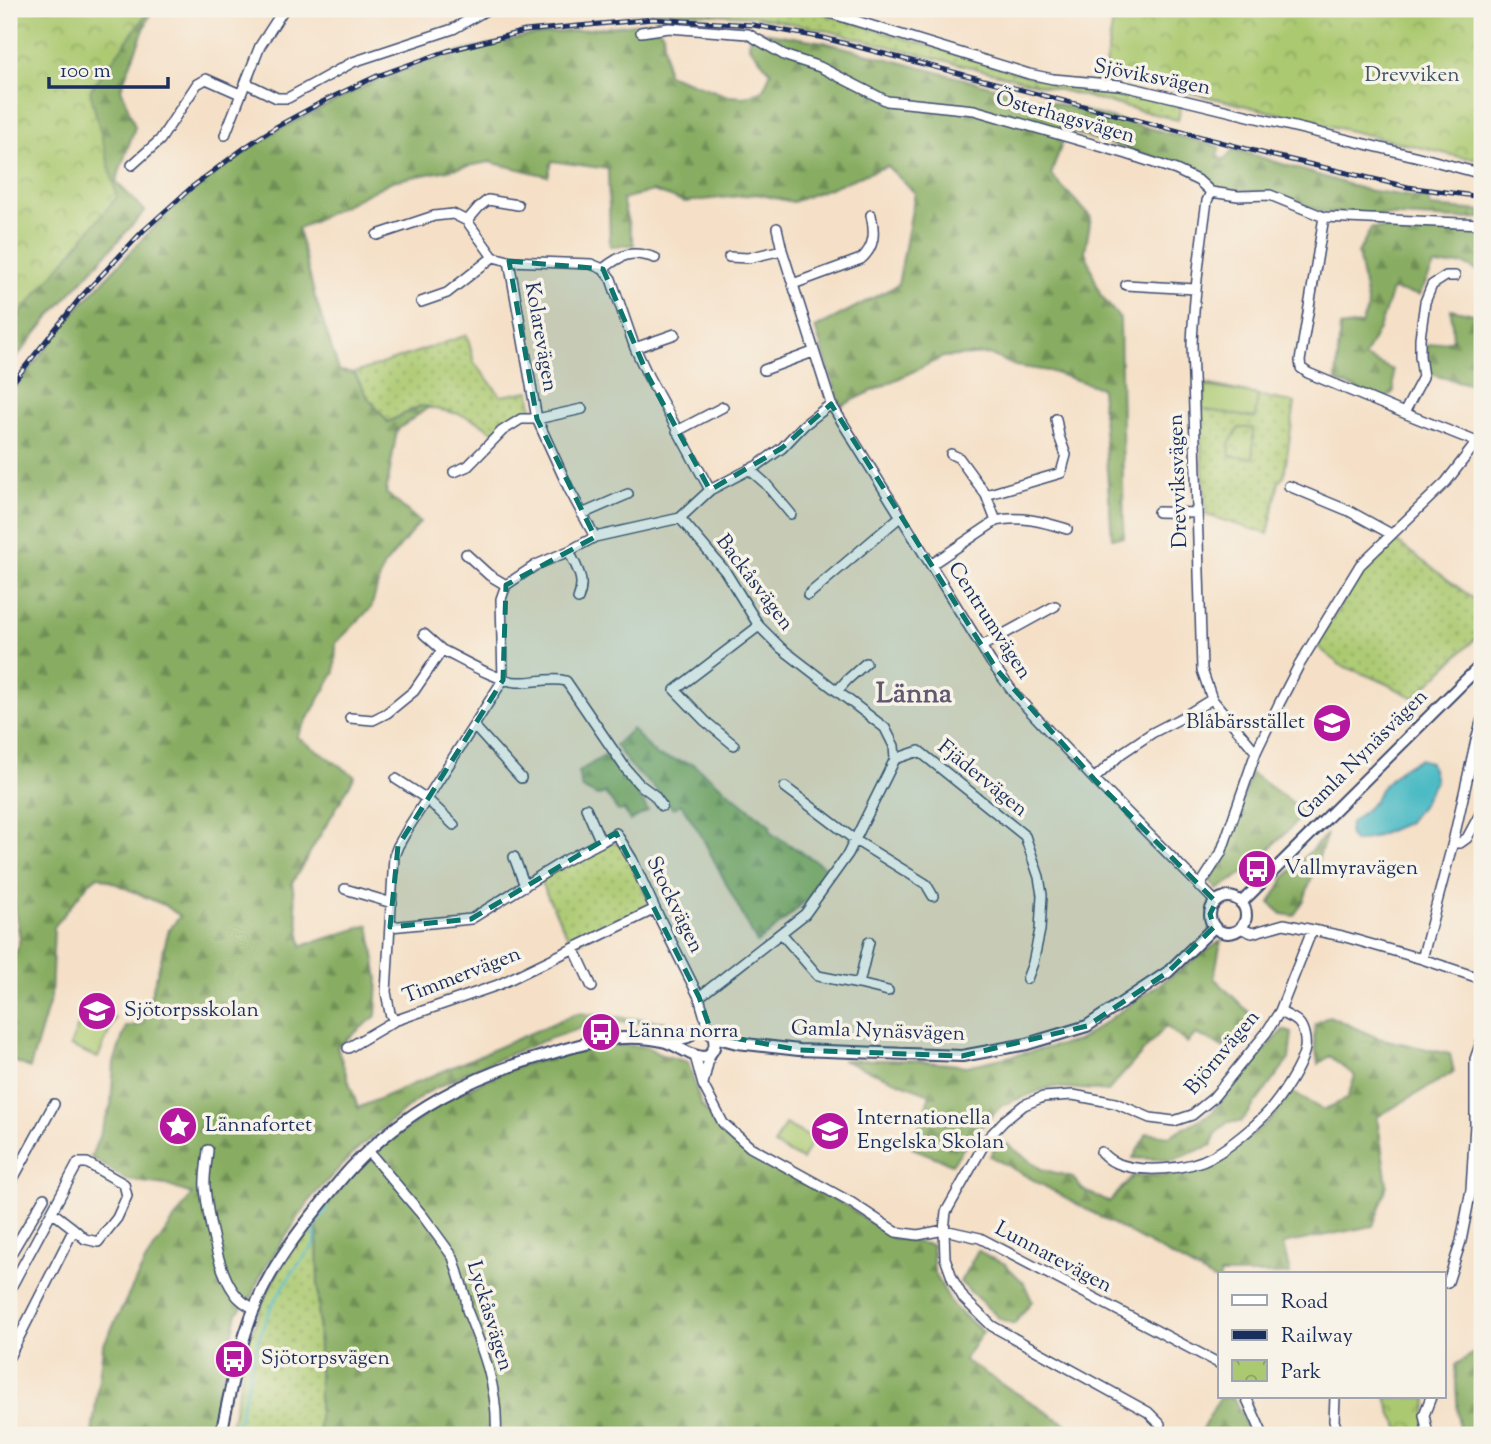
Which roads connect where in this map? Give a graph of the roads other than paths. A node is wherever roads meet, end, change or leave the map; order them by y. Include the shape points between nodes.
1 (284, 9) edge
2 (488, 9) edge
3 (817, 9) edge
4 (641, 32) dead end
5 (246, 83) junction
6 (240, 94) junction
7 (225, 135) dead end
8 (132, 165) dead end
9 (1482, 174) edge
10 (1211, 192) junction
11 (517, 205) dead end
12 (871, 215) dead end
13 (1324, 217) junction
14 (467, 221) junction
15 (1482, 224) edge
16 (777, 228) dead end
17 (377, 235) dead end
18 (782, 250) junction
19 (493, 257) junction
20 (729, 257) dead end
21 (655, 258) dead end
22 (509, 261) junction
23 (603, 269) junction
24 (1455, 276) dead end
25 (793, 284) junction
26 (1126, 285) dead end
27 (1195, 289) junction
28 (421, 302) dead end
29 (675, 334) dead end
30 (635, 348) junction
31 (813, 352) junction
32 (764, 370) dead end
33 (831, 404) junction
34 (723, 407) dead end
35 (582, 409) dead end
36 (1404, 413) junction
37 (537, 419) junction
38 (1056, 419) dead end
39 (677, 431) junction
40 (1480, 441) edge
41 (951, 454) dead end
42 (749, 469) junction
43 (454, 472) dead end
44 (1289, 486) dead end
45 (710, 490) junction
46 (628, 494) dead end
47 (986, 495) junction
48 (1158, 512) dead end
49 (1197, 513) junction
50 (582, 514) junction
51 (790, 514) dead end
52 (901, 516) junction
53 (680, 518) junction
54 (996, 521) junction
55 (1068, 529) dead end
56 (1391, 534) junction
57 (595, 537) junction
58 (569, 551) junction
59 (466, 554) dead end
60 (932, 564) junction
61 (506, 585) junction
62 (808, 595) dead end
63 (578, 599) dead end
64 (1055, 606) dead end
65 (759, 626) junction
66 (424, 634) dead end
67 (982, 646) junction
68 (442, 650) junction
69 (866, 663) dead end
70 (1482, 664) edge
71 (503, 680) junction
72 (838, 690) junction
73 (1212, 699) junction
74 (350, 718) dead end
75 (1482, 719) edge
76 (474, 726) junction
77 (734, 745) dead end
78 (1256, 752) junction
79 (895, 759) junction
80 (521, 778) dead end
81 (396, 779) dead end
82 (1094, 779) junction
83 (785, 787) dead end
84 (427, 799) junction
85 (663, 806) dead end
86 (586, 808) dead end
87 (1482, 810) edge
88 (454, 825) dead end
89 (855, 840) junction
90 (601, 842) junction
91 (1453, 842) junction
92 (514, 857) dead end
93 (525, 886) junction
94 (1199, 887) junction
95 (345, 889) dead end
96 (933, 897) dead end
97 (1216, 902) junction
98 (392, 903) junction
99 (1241, 903) junction
100 (655, 909) junction
101 (390, 927) junction
102 (1214, 927) junction
103 (1240, 928) junction
104 (1312, 930) junction
105 (781, 933) junction
106 (869, 942) dead end
107 (574, 948) junction
108 (1422, 959) junction
109 (1027, 979) dead end
110 (1482, 979) edge
111 (859, 985) junction
112 (592, 987) dead end
113 (888, 991) dead end
114 (699, 997) junction
115 (703, 1010) junction
116 (1280, 1011) junction
117 (389, 1017) junction
118 (710, 1033) junction
119 (692, 1034) junction
120 (1482, 1039) edge
121 (666, 1042) junction
122 (755, 1046) junction
123 (348, 1048) dead end
124 (712, 1053) junction
125 (692, 1054) junction
126 (1479, 1074) edge
127 (703, 1085) junction
128 (54, 1104) dead end
129 (208, 1150) dead end
130 (368, 1151) junction
131 (1101, 1152) dead end
132 (9, 1186) edge
133 (44, 1198) dead end
134 (52, 1212) junction
135 (74, 1229) junction
136 (944, 1230) junction
137 (9, 1257) edge
138 (1446, 1282) edge
139 (9, 1291) edge
140 (255, 1308) junction
141 (12, 1343) edge
142 (9, 1357) edge
143 (1218, 1363) edge
144 (1246, 1398) edge
145 (1335, 1398) edge
146 (1431, 1398) edge
147 (1160, 1424) dead end
148 (221, 1435) edge
149 (496, 1435) edge
150 (1263, 1435) edge
151 (1339, 1435) edge
152 (1428, 1435) edge

1 - 5 street via 260,46
2 - 5 street via 453,29 354,62 288,98 277,98
3 - 9 street, Sjöviksvägen via 1029,74 1140,90
4 - 10 street, Österhagsvägen via 669,28 748,34 887,101 974,110 1176,170
5 - 6 street
6 - 7 street
6 - 8 street via 206,79 197,84 160,140
10 - 13 street, Österhagsvägen via 1270,195
10 - 27 street, Drevviksvägen
11 - 14 street via 488,200
12 - 25 street via 875,231 869,252
13 - 15 street, Österhagsvägen
13 - 36 street via 1301,368
14 - 17 street via 453,214 434,216
14 - 19 street
16 - 18 street, Centrumvägen
18 - 20 street
18 - 25 street, Centrumvägen
19 - 22 street
19 - 28 street via 447,293
21 - 23 street via 620,256
22 - 23 street via 591,264
22 - 37 street, Kolarevägen
23 - 30 street via 611,279
24 - 36 street via 1432,285 1425,302 1420,338 1423,377
25 - 31 street, Centrumvägen
26 - 27 street
27 - 49 street, Drevviksvägen
29 - 30 street
30 - 39 street
31 - 32 street
31 - 33 street, Centrumvägen
33 - 42 street via 782,448
33 - 52 street, Centrumvägen
34 - 39 street
35 - 37 street, Kolarevägen
36 - 40 street
37 - 43 street via 521,419 502,431 468,466
37 - 50 street, Kolarevägen
38 - 47 street via 1066,455 1061,473
39 - 45 street
40 - 56 street via 1446,482
41 - 47 street
42 - 45 street
42 - 51 street
44 - 56 street
45 - 53 street
46 - 50 street
47 - 54 street
48 - 49 street
49 - 73 street, Drevviksvägen via 1202,670
50 - 57 street, Kolarevägen
52 - 60 street, Centrumvägen
52 - 62 street
53 - 57 street
53 - 65 street, Backåsvägen via 724,571
54 - 55 street via 1010,517
54 - 60 street
56 - 78 street via 1360,565 1298,667
57 - 58 street
58 - 61 street
58 - 63 street via 582,579
59 - 61 street
60 - 67 street, Centrumvägen
61 - 71 street via 502,599
64 - 67 street
65 - 72 street, Backåsvägen via 780,648
65 - 77 street via 675,690
66 - 68 street
67 - 82 street, Centrumvägen via 1016,696
68 - 71 street
68 - 74 street via 414,691 387,713 373,720
69 - 72 street
70 - 99 street, Gamla Nynäsvägen
71 - 76 street, Timmervägen
71 - 85 street via 566,681 625,769
72 - 79 street, Backåsvägen via 885,728
73 - 78 street, Drevviksvägen
73 - 82 street via 1144,738
75 - 91 street
76 - 80 street
76 - 84 street, Timmervägen
78 - 94 street via 1221,853
79 - 89 street
79 - 109 street, Fjädervägen via 919,751 1025,836 1042,895 1040,930
81 - 84 street
82 - 94 street, Centrumvägen
83 - 89 street
84 - 88 street
84 - 98 street, Timmervägen via 398,846
86 - 90 street
87 - 91 street via 1467,838
89 - 96 street via 926,884
89 - 105 street via 805,914
90 - 93 street
90 - 100 street, Stockvägen via 616,833
91 - 108 street
92 - 93 street
93 - 101 street via 471,919
94 - 97 street, Centrumvägen
95 - 98 street
97 - 99 street via 1228,897
97 - 102 street via 1210,914
98 - 101 street, Timmervägen
99 - 103 street via 1245,913
100 - 107 street, Timmervägen
100 - 114 street, Stockvägen
101 - 117 street, Timmervägen
102 - 103 street via 1230,933
102 - 122 street, Gamla Nynäsvägen via 1168,972 1087,1026 1027,1044 962,1056
103 - 104 street via 1252,933 1284,924
104 - 108 street
104 - 116 street, Björnvägen
105 - 111 street via 818,976
105 - 114 street
106 - 111 street
107 - 112 street
107 - 117 street, Timmervägen via 498,985
108 - 110 street
111 - 113 street
114 - 115 street, Stockvägen
115 - 118 street, Stockvägen
115 - 119 street
116 - 131 street via 1298,1023 1305,1048 1283,1093 1242,1136 1212,1157 1162,1169 1132,1167
116 - 136 street, Björnvägen via 1213,1098 1192,1115 1174,1121 1150,1118 1115,1103 1073,1095 1043,1097 1024,1105 987,1139 946,1212
117 - 123 street
118 - 119 street, Gamla Nynäsvägen via 701,1029
118 - 122 street, Gamla Nynäsvägen
118 - 124 street via 715,1039
119 - 121 street, Gamla Nynäsvägen
119 - 125 street via 687,1043
120 - 126 street via 1475,1059
121 - 125 street, Gamla Nynäsvägen
121 - 130 street, Gamla Nynäsvägen via 603,1040 483,1075 417,1111
122 - 124 street, Gamla Nynäsvägen
124 - 125 street, Gamla Nynäsvägen via 700,1058
124 - 127 street
125 - 127 street, Lunnarevägen
126 - 138 street via 1471,1190 1461,1241
127 - 136 street, Lunnarevägen via 723,1123 750,1147 896,1232 918,1235
128 - 132 street
129 - 140 street via 205,1185 216,1248 234,1293
130 - 140 street, Gamla Nynäsvägen via 293,1239
130 - 149 street, Lyckåsvägen via 453,1257 490,1374
133 - 137 street
134 - 135 street
134 - 135 street via 78,1163 87,1163 124,1184 127,1196 98,1242 85,1239
134 - 139 street
135 - 141 street
136 - 143 street, Lunnarevägen via 980,1238
136 - 147 street, Björnvägen via 944,1258 953,1280 964,1299 992,1326 1148,1412
140 - 148 street, Gamla Nynäsvägen
141 - 142 street
144 - 150 street
145 - 151 street
146 - 152 street via 1424,1415

